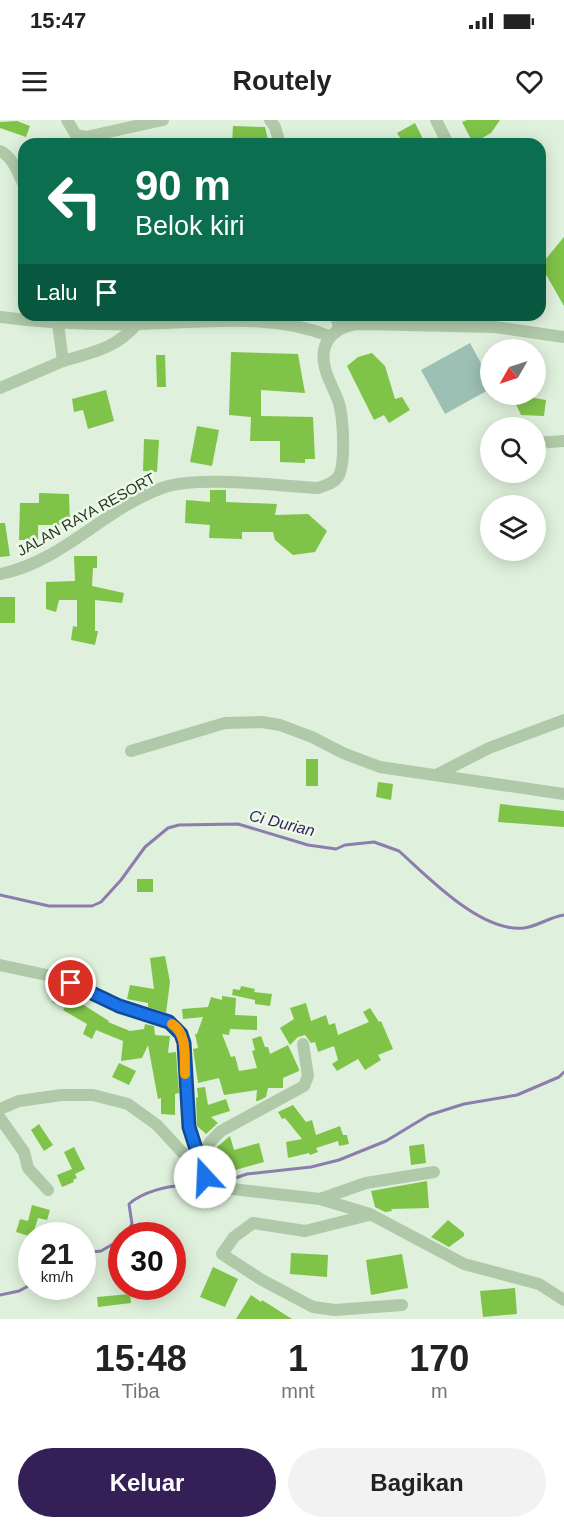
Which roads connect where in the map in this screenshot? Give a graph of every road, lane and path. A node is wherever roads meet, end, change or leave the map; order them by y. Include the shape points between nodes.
1 (67, 120) edge
2 (163, 120) edge
3 (270, 120) edge
4 (436, 120) edge
5 (278, 138) edge
6 (445, 138) edge
7 (0, 151) edge
8 (18, 173) edge
9 (0, 317) edge
10 (18, 319) edge
11 (33, 321) edge
12 (335, 321) edge
13 (358, 321) edge
14 (496, 321) edge
15 (58, 324) junction
16 (137, 324) junction
17 (334, 332) junction
18 (564, 337) edge
19 (63, 361) junction
20 (0, 388) edge
21 (564, 441) edge
22 (546, 442) edge
23 (0, 574) edge
24 (564, 720) edge
25 (131, 751) dead end
26 (438, 774) junction
27 (564, 794) edge
28 (0, 965) edge
29 (303, 1044) dead end
30 (0, 1109) edge
31 (0, 1118) edge
32 (199, 1163) junction
33 (434, 1172) dead end
34 (205, 1177) junction
35 (48, 1190) dead end
36 (320, 1199) junction
37 (370, 1214) junction
38 (564, 1300) edge
39 (402, 1305) dead end

1 - 2 street via 76,135 86,137
3 - 5 street
4 - 6 street
7 - 8 street
9 - 10 street
11 - 15 street
12 - 17 street
13 - 17 street
14 - 18 street
15 - 16 street
15 - 19 street
16 - 17 street via 277,323
16 - 19 street via 112,347
17 - 23 street, JALAN RAYA RESORT via 323,356 340,409 343,436 341,471 331,484 318,488 202,482 163,487 57,551
19 - 20 street
21 - 22 street
24 - 26 street via 489,748
25 - 26 street via 225,723 262,722 312,737 366,763
26 - 27 street
28 - 32 street via 56,977 177,1027 184,1043 186,1108
29 - 32 street via 308,1076 303,1086 221,1131
30 - 34 street via 19,1101 62,1095 93,1095 128,1104 157,1125
31 - 35 street via 24,1152 28,1167
32 - 34 street
33 - 36 street via 366,1183
34 - 36 street via 239,1191
36 - 37 street
37 - 38 street via 454,1259 539,1284
37 - 39 street via 305,1231 253,1223 234,1237 222,1254 313,1307 335,1310

